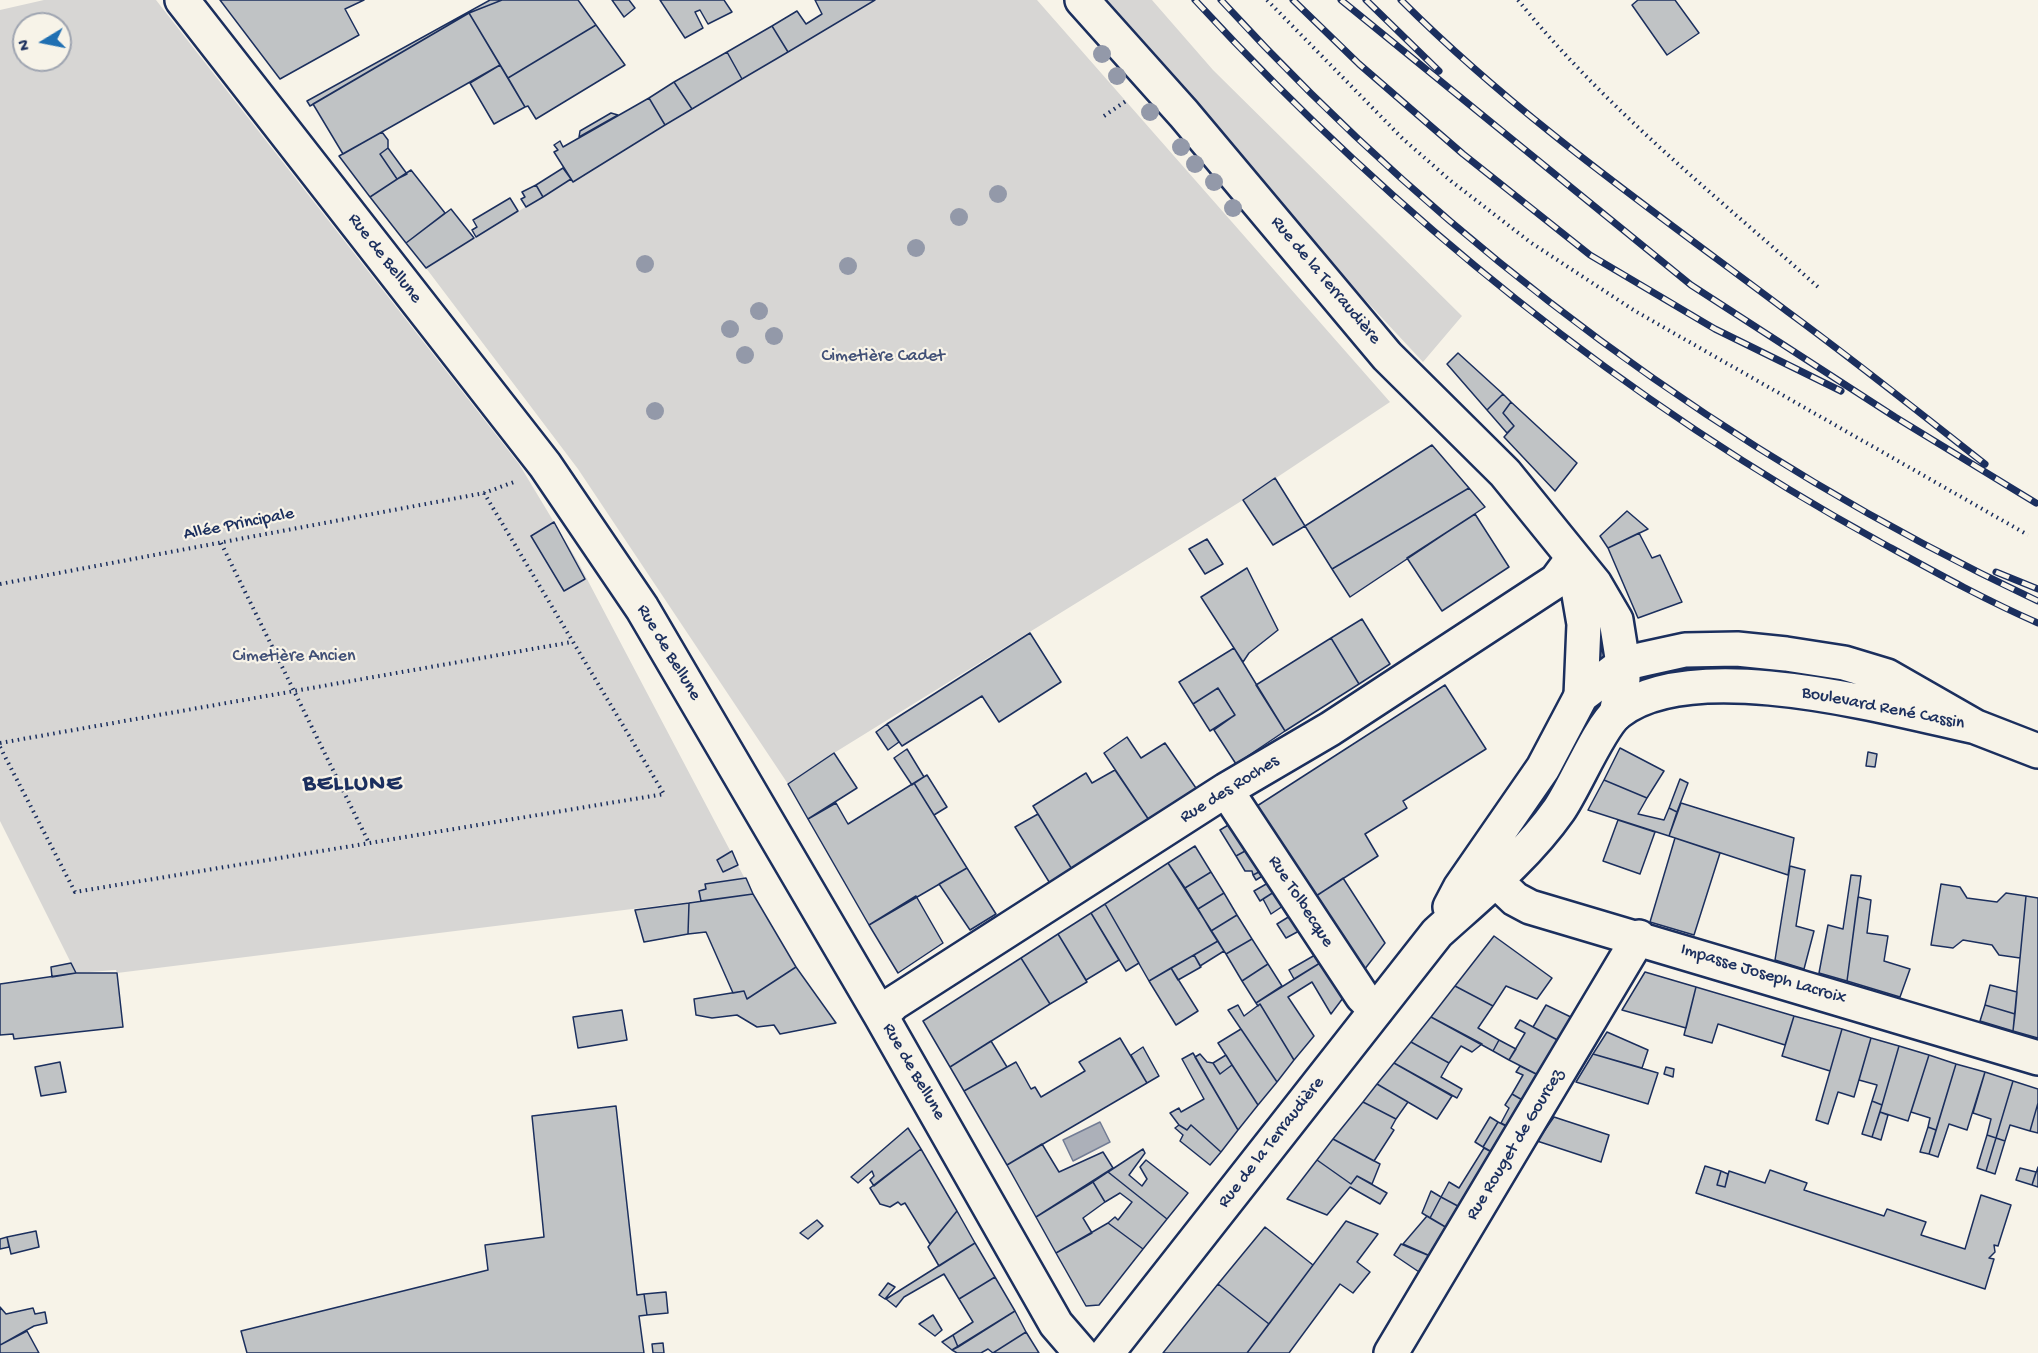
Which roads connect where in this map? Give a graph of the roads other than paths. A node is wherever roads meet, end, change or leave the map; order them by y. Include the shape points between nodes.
1 (182, 0) edge
2 (1082, 0) edge
3 (1572, 558) junction
4 (1623, 664) junction
5 (1581, 696) junction
6 (1616, 714) junction
7 (1976, 727) junction
8 (2038, 751) edge
9 (1226, 790) junction
10 (1495, 880) junction
11 (1437, 933) junction
12 (1639, 937) junction
13 (1376, 1010) junction
14 (881, 1016) junction
15 (2038, 1058) edge
16 (1081, 1353) edge
17 (1107, 1353) edge
18 (1391, 1353) edge

1 - 14 street, Rue de Bellune via 545,465 642,608
2 - 3 street, Rue de la Terraudière via 1184,114 1387,356 1505,473
3 - 4 street, Rue de la Terraudière via 1595,584 1616,620
3 - 5 street, Rue de la Terraudière via 1584,624
3 - 9 street, Rue des Roches via 1556,581 1330,729
4 - 5 street, Boulevard René Cassin
4 - 6 street, Rue de la Terraudière
4 - 7 street, Boulevard René Cassin via 1685,650 1786,654 1844,663 1887,676
5 - 11 street, Rue de la Terraudière via 1543,768 1460,888
6 - 7 street, Boulevard René Cassin via 1648,696 1676,689 1713,687 1822,694
6 - 10 street, Rue de la Terraudière via 1557,812
7 - 8 street, Boulevard René Cassin
9 - 13 street, Rue Tolbecque via 1362,996
9 - 14 street, Rue des Roches via 894,1003
10 - 11 street, Rue de la Terraudière
10 - 12 street, Impasse Joseph Lacroix via 1530,907
11 - 13 street, Rue de la Terraudière
12 - 15 street, Impasse Joseph Lacroix
12 - 18 street, Rue Rouget de Gourcez
13 - 17 street, Rue de la Terraudière
14 - 16 street, Rue de Bellune via 1056,1324

